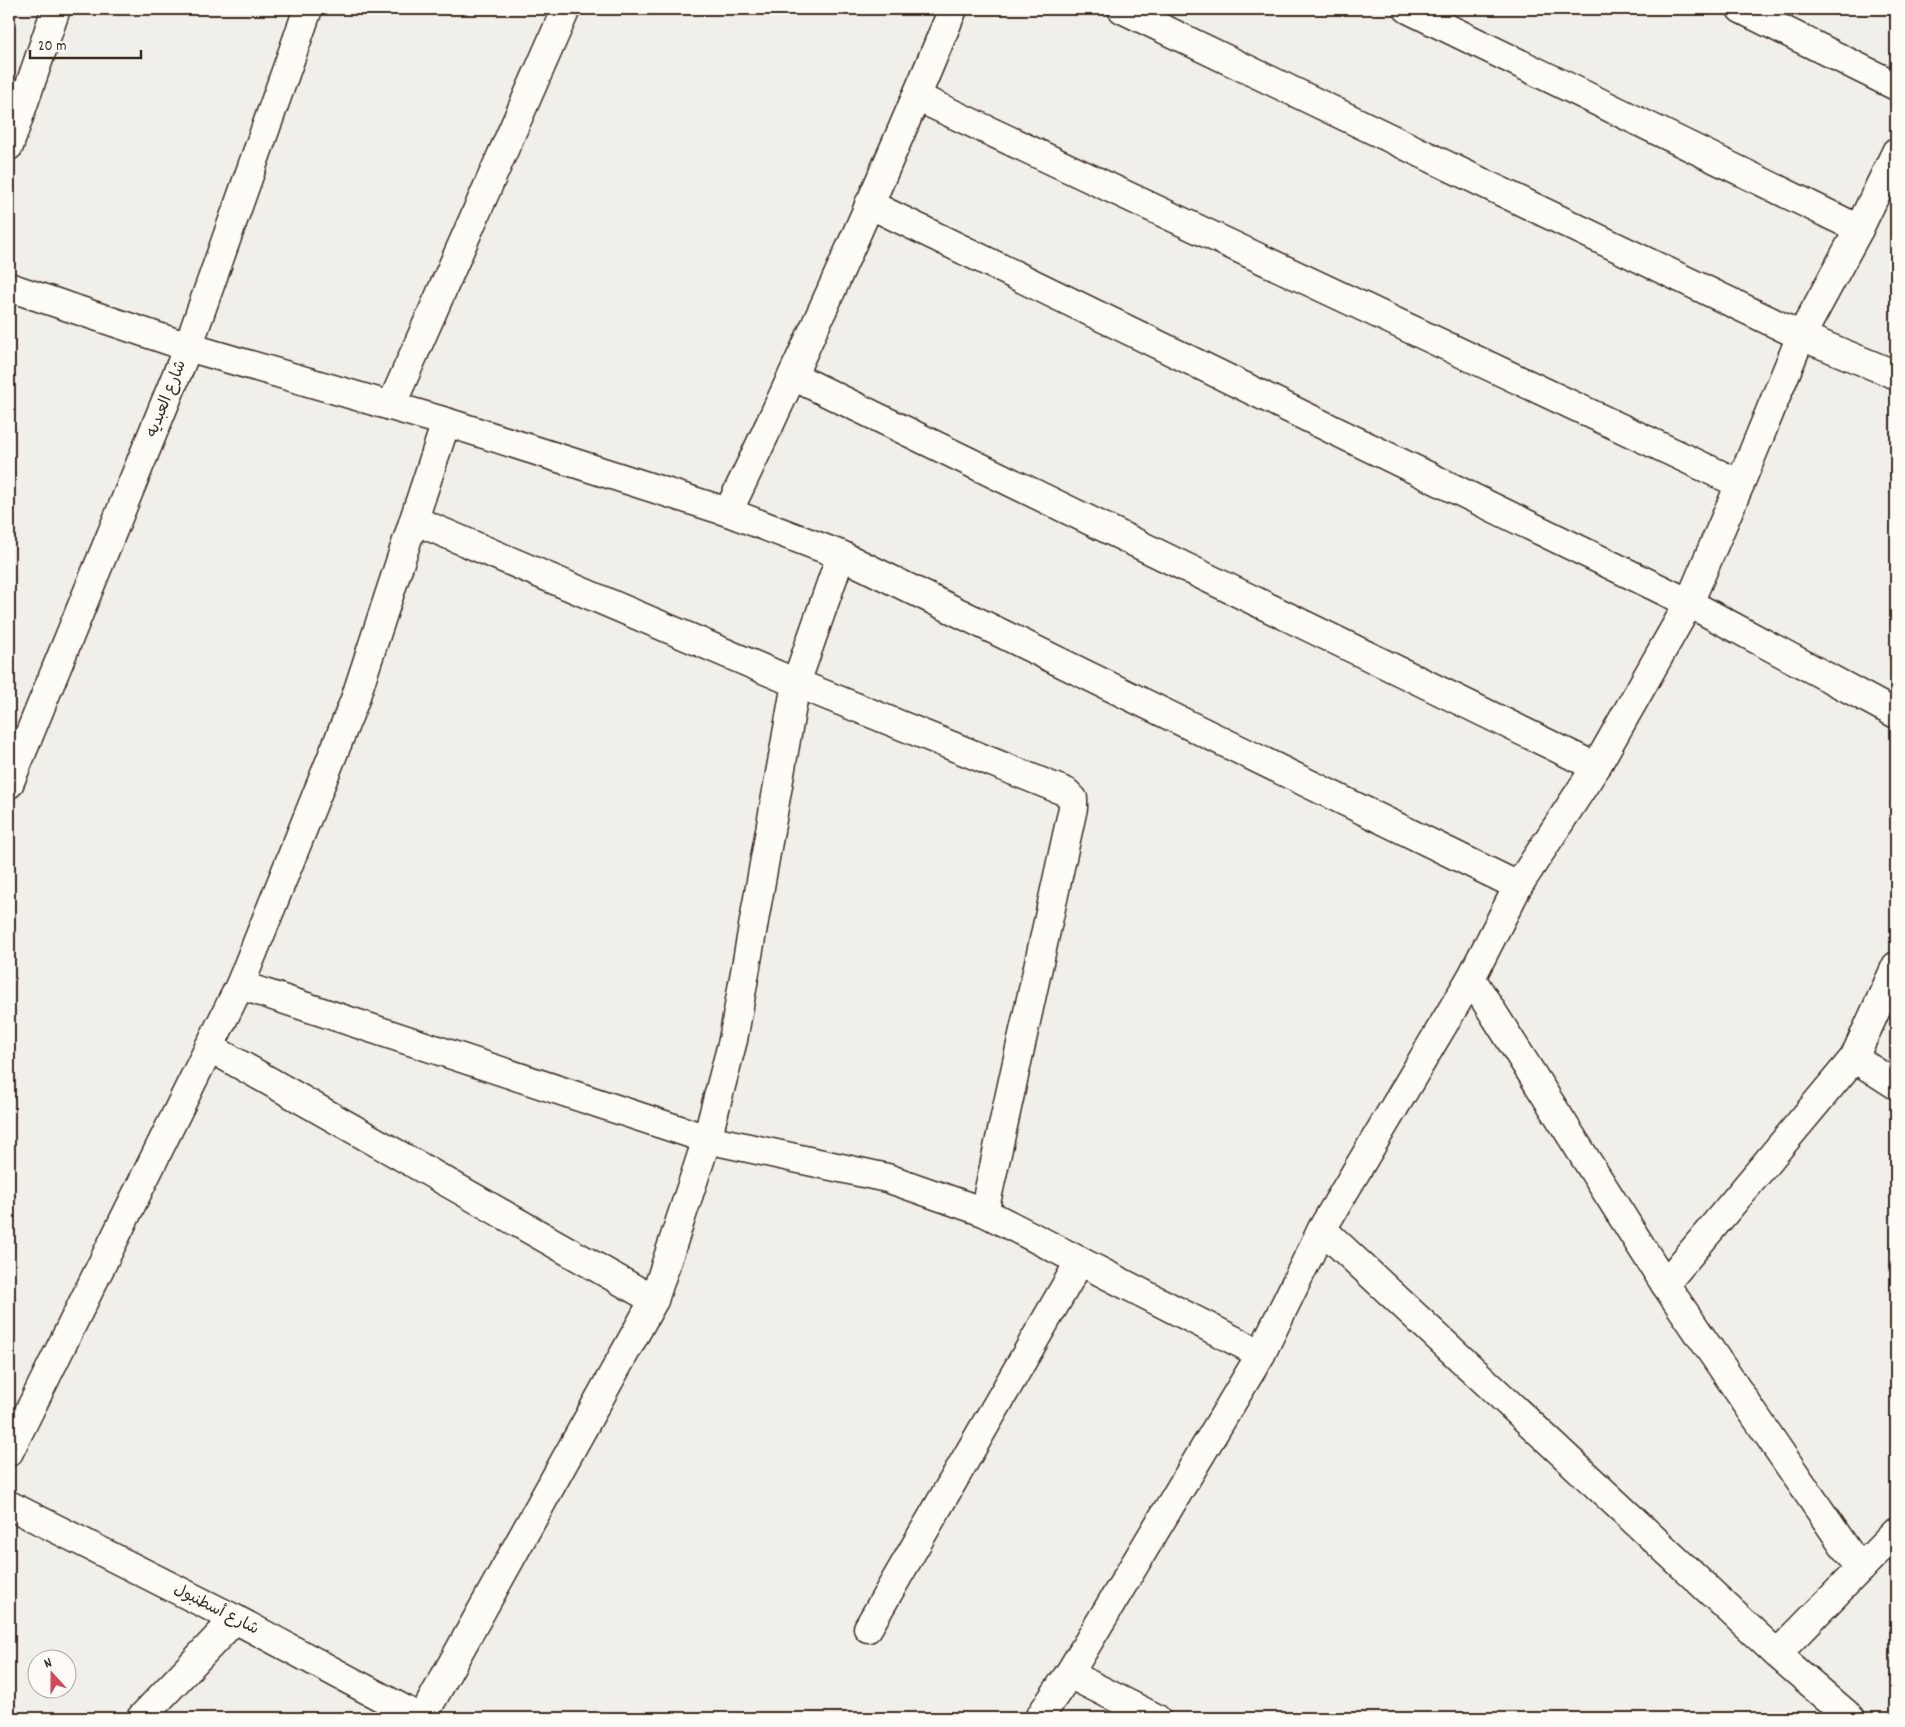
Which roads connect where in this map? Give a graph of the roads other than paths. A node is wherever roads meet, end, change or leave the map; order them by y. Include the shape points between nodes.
1 (56, 9) edge
2 (308, 9) edge
3 (566, 9) edge
4 (953, 9) edge
5 (1122, 9) edge
6 (1408, 9) edge
7 (1741, 9) edge
8 (1896, 86) edge
9 (917, 97) junction
10 (9, 146) edge
11 (1896, 152) edge
12 (869, 204) junction
13 (1859, 228) junction
14 (9, 287) edge
15 (1801, 336) junction
16 (188, 347) junction
17 (1896, 375) edge
18 (794, 376) junction
19 (391, 406) junction
20 (446, 422) junction
21 (1740, 484) junction
22 (728, 512) junction
23 (414, 520) junction
24 (841, 555) junction
25 (1689, 603) junction
26 (796, 683) junction
27 (1896, 714) edge
28 (1596, 767) junction
29 (11, 775) edge
30 (1518, 886) junction
31 (1896, 966) edge
32 (1470, 978) junction
33 (240, 985) junction
34 (209, 1047) junction
35 (1854, 1058) junction
36 (1896, 1085) edge
37 (707, 1139) junction
38 (984, 1212) junction
39 (1322, 1229) junction
40 (1080, 1261) junction
41 (1666, 1284) junction
42 (654, 1300) junction
43 (1261, 1354) junction
44 (9, 1452) edge
45 (9, 1505) edge
46 (1896, 1532) edge
47 (1860, 1569) junction
48 (235, 1620) junction
49 (868, 1628) dead end
50 (1777, 1654) junction
51 (1069, 1674) junction
52 (141, 1718) edge
53 (421, 1718) edge
54 (1039, 1718) edge
55 (1156, 1718) edge
56 (1851, 1718) edge

1 - 10 street
2 - 16 street, شارع العبديه
3 - 19 street
4 - 9 street
5 - 15 street
6 - 13 street
7 - 8 street
9 - 12 street
9 - 21 street
11 - 13 street
12 - 18 street
12 - 25 street
13 - 15 street
14 - 16 street
15 - 17 street
15 - 21 street
16 - 19 street
16 - 29 street, شارع العبديه
18 - 22 street
18 - 28 street
19 - 20 street
20 - 22 street
20 - 23 street
21 - 25 street
22 - 24 street
23 - 26 street
23 - 33 street via 354,702
24 - 26 street
24 - 30 street
25 - 27 street
25 - 28 street
26 - 37 street via 733,1040
26 - 38 street via 1066,792 1073,799
28 - 30 street
30 - 32 street
31 - 35 street
32 - 39 street
32 - 41 street
33 - 34 street
33 - 37 street
34 - 42 street
34 - 44 street
35 - 36 street
35 - 41 street
37 - 38 street via 887,1178
37 - 42 street
38 - 40 street
39 - 43 street
39 - 50 street
40 - 43 street
40 - 49 street
41 - 47 street
42 - 53 street
43 - 51 street
45 - 48 street, شارع أسطنبول
46 - 47 street
47 - 50 street
48 - 52 street
48 - 53 street, شارع أسطنبول
50 - 56 street
51 - 54 street
51 - 55 street

